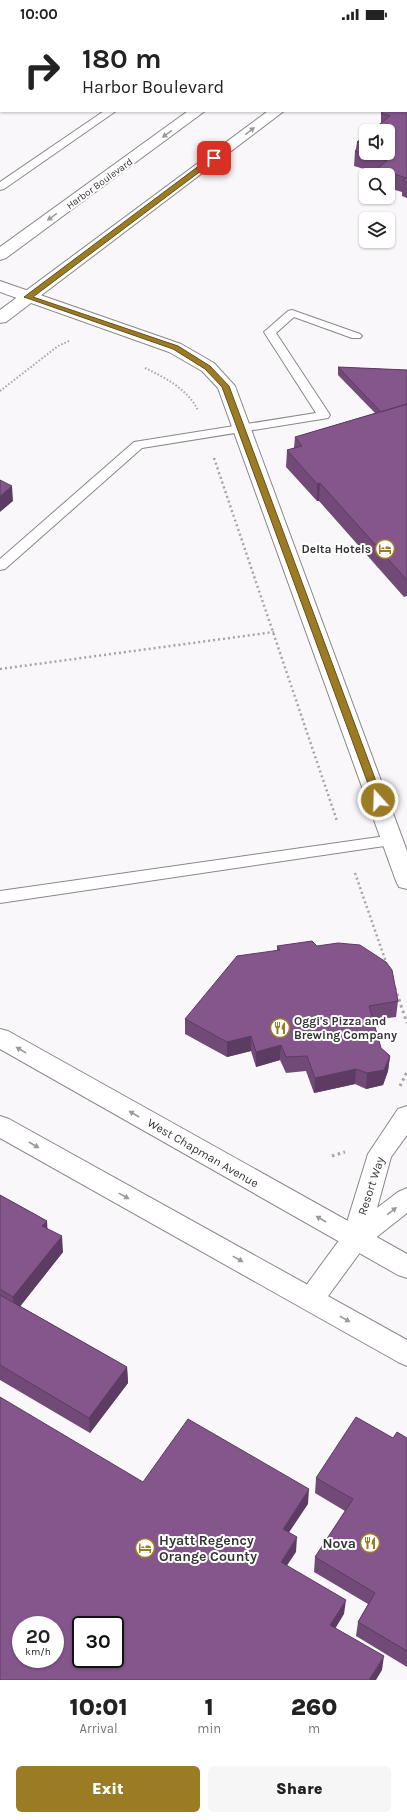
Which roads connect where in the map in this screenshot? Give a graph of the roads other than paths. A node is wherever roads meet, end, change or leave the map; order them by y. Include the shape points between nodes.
1 (110, 112) edge
2 (197, 112) edge
3 (276, 112) edge
4 (0, 187) edge
5 (0, 255) edge
6 (0, 286) edge
7 (28, 297) junction
8 (0, 318) edge
9 (356, 336) dead end
10 (240, 428) junction
11 (0, 566) edge
12 (393, 840) junction
13 (407, 881) edge
14 (0, 897) edge
15 (0, 1038) edge
16 (407, 1116) edge
17 (0, 1126) edge
18 (407, 1200) edge
19 (355, 1239) junction
20 (407, 1267) edge
21 (311, 1299) junction
22 (407, 1354) edge

1 - 4 lane
2 -> 5 main road, Harbor Boulevard
7 -> 3 main road
6 - 7 main road
7 - 8 main road
7 - 10 main road via 175,348 208,367 226,386
9 - 10 lane via 292,313 270,332 324,415
10 - 11 lane via 138,445
10 - 12 main road
12 - 13 main road
12 - 14 lane
19 -> 15 main road, West Chapman Avenue
16 - 19 main road, Resort Way via 380,1154
17 -> 21 main road
19 -> 18 main road, Resort Way
19 - 20 main road, West Chapman Avenue
19 - 21 main road, Resort Way
21 -> 22 main road

